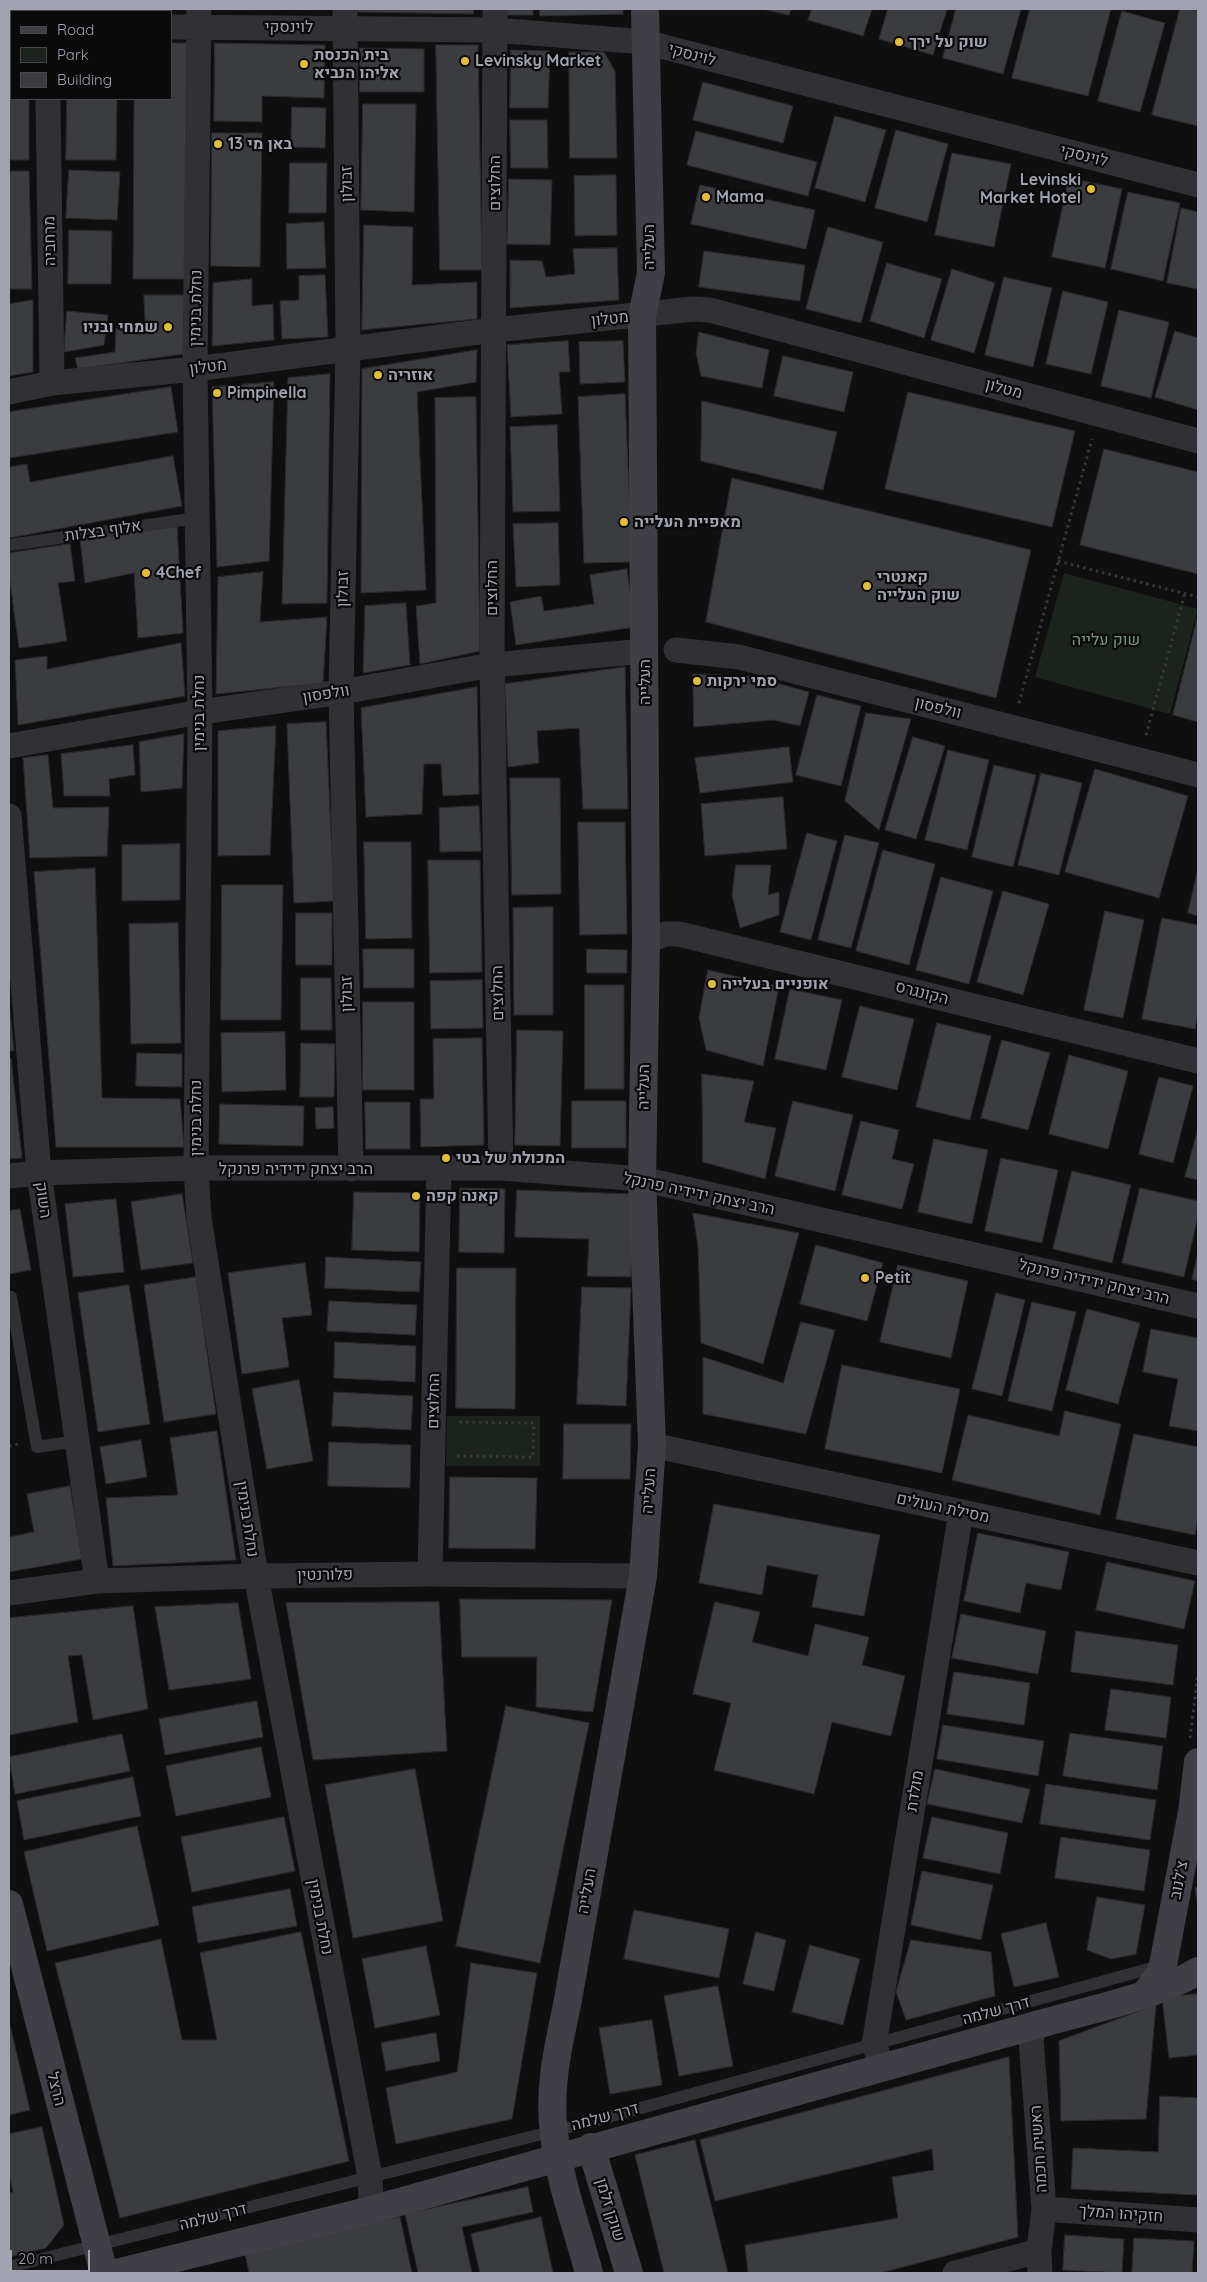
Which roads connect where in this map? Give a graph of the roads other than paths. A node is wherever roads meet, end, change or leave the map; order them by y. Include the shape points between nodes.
1 (645, 9) edge
2 (199, 18) edge
3 (345, 18) edge
4 (495, 19) edge
5 (172, 27) edge
6 (645, 42) junction
7 (48, 100) edge
8 (1198, 185) edge
9 (642, 316) junction
10 (494, 330) junction
11 (348, 349) junction
12 (195, 369) junction
13 (52, 383) junction
14 (9, 392) edge
15 (1198, 441) edge
16 (197, 518) junction
17 (9, 544) edge
18 (676, 650) dead end
19 (645, 651) junction
20 (492, 665) junction
21 (340, 692) junction
22 (200, 712) junction
23 (9, 746) edge
24 (1198, 775) edge
25 (9, 816) edge
26 (646, 942) junction
27 (1198, 1061) edge
28 (196, 1168) junction
29 (501, 1168) junction
30 (351, 1169) junction
31 (439, 1169) junction
32 (39, 1173) junction
33 (9, 1176) edge
34 (642, 1179) junction
35 (11, 1297) dead end
36 (1198, 1306) edge
37 (77, 1440) junction
38 (652, 1445) junction
39 (961, 1512) junction
40 (1198, 1563) edge
41 (430, 1574) junction
42 (256, 1576) junction
43 (642, 1576) junction
44 (97, 1581) junction
45 (9, 1593) edge
46 (1198, 1762) edge
47 (9, 1904) edge
48 (1198, 1953) edge
49 (1163, 1965) junction
50 (1198, 1971) edge
51 (1146, 1994) junction
52 (1036, 2025) junction
53 (878, 2056) junction
54 (555, 2144) junction
55 (591, 2147) junction
56 (370, 2177) junction
57 (1044, 2209) junction
58 (368, 2211) junction
59 (1198, 2220) edge
60 (96, 2246) junction
61 (1039, 2262) edge
62 (9, 2267) edge
63 (104, 2273) edge
64 (116, 2273) edge
65 (589, 2273) edge
66 (629, 2273) edge
67 (955, 2273) edge

1 - 6 street, העלייה
2 - 3 street, לוינסקי
2 - 5 street, לוינסקי
2 - 12 street, נחלת בנימין
3 - 4 street, לוינסקי
3 - 11 street, זבולון
4 - 6 street, לוינסקי
4 - 10 street, החלוצים
6 - 8 street, לוינסקי
6 - 9 street, העלייה via 651,273
7 - 13 street, מרחביה
9 - 10 street, מטלון
9 - 15 street, מטלון via 710,310
9 - 19 street, העלייה
10 - 11 street, מטלון
10 - 20 street, החלוצים
11 - 12 street, מטלון
11 - 21 street, זבולון
12 - 13 street, מטלון
12 - 16 street, נחלת בנימין
13 - 14 street, מטלון
16 - 17 lane, אלוף בצלות
16 - 22 street, נחלת בנימין
18 - 24 street, וולפסון via 739,657
19 - 20 street, וולפסון
19 - 26 street, העלייה
20 - 21 street, וולפסון
20 - 29 street, החלוצים
21 - 22 street, וולפסון
21 - 30 street, זבולון
22 - 23 street, וולפסון
22 - 28 street, נחלת בנימין
25 - 32 street, השוק
26 - 27 street, הקונגרס via 665,934 678,934
26 - 34 street, העלייה
28 - 30 street, הרב יצחק ידידיה פרנקל
28 - 32 street, הרב יצחק ידידיה פרנקל
28 - 42 street, נחלת בנימין via 200,1218
29 - 31 street, הרב יצחק ידידיה פרנקל
29 - 34 street, הרב יצחק ידידיה פרנקל
30 - 31 street, הרב יצחק ידידיה פרנקל
31 - 41 street, החלוצים
32 - 33 street, הרב יצחק ידידיה פרנקל
32 - 37 street, השוק
34 - 36 street, הרב יצחק ידידיה פרנקל
34 - 38 street, העלייה
35 - 37 lane via 37,1447
37 - 44 street, השוק
38 - 39 street, מסילת העולים
38 - 43 street, העלייה
39 - 40 street, מסילת העולים
39 - 53 street, מולדת
41 - 42 street, פלורנטין
41 - 43 street, פלורנטין
42 - 44 street, פלורנטין
42 - 56 street, נחלת בנימין
43 - 54 street, העלייה via 556,2058 553,2093
44 - 45 street, פלורנטין
46 - 49 street, צ'לנוב via 1192,1812
47 - 60 street, הרצל
48 - 49 street, דרך שלמה
49 - 51 street, צ'לנוב
49 - 53 lane, דרך שלמה
50 - 51 street, דרך שלמה
51 - 52 street, דרך שלמה
52 - 53 street, דרך שלמה
52 - 57 street, ראשית חכמה via 1031,2039
53 - 54 lane, דרך שלמה
53 - 55 street, דרך שלמה
54 - 55 street, דרך שלמה
54 - 56 lane, דרך שלמה
54 - 58 street, דרך שלמה
54 - 65 street
55 - 66 street, שוקן זלמן
56 - 58 street, נחלת בנימין
56 - 60 lane, דרך שלמה
57 - 59 street, חזקיהו המלך
57 - 61 street, ראשית חכמה
58 - 64 street, דרך שלמה
60 - 62 lane, דרך שלמה
60 - 63 street, הרצל
61 - 67 street

